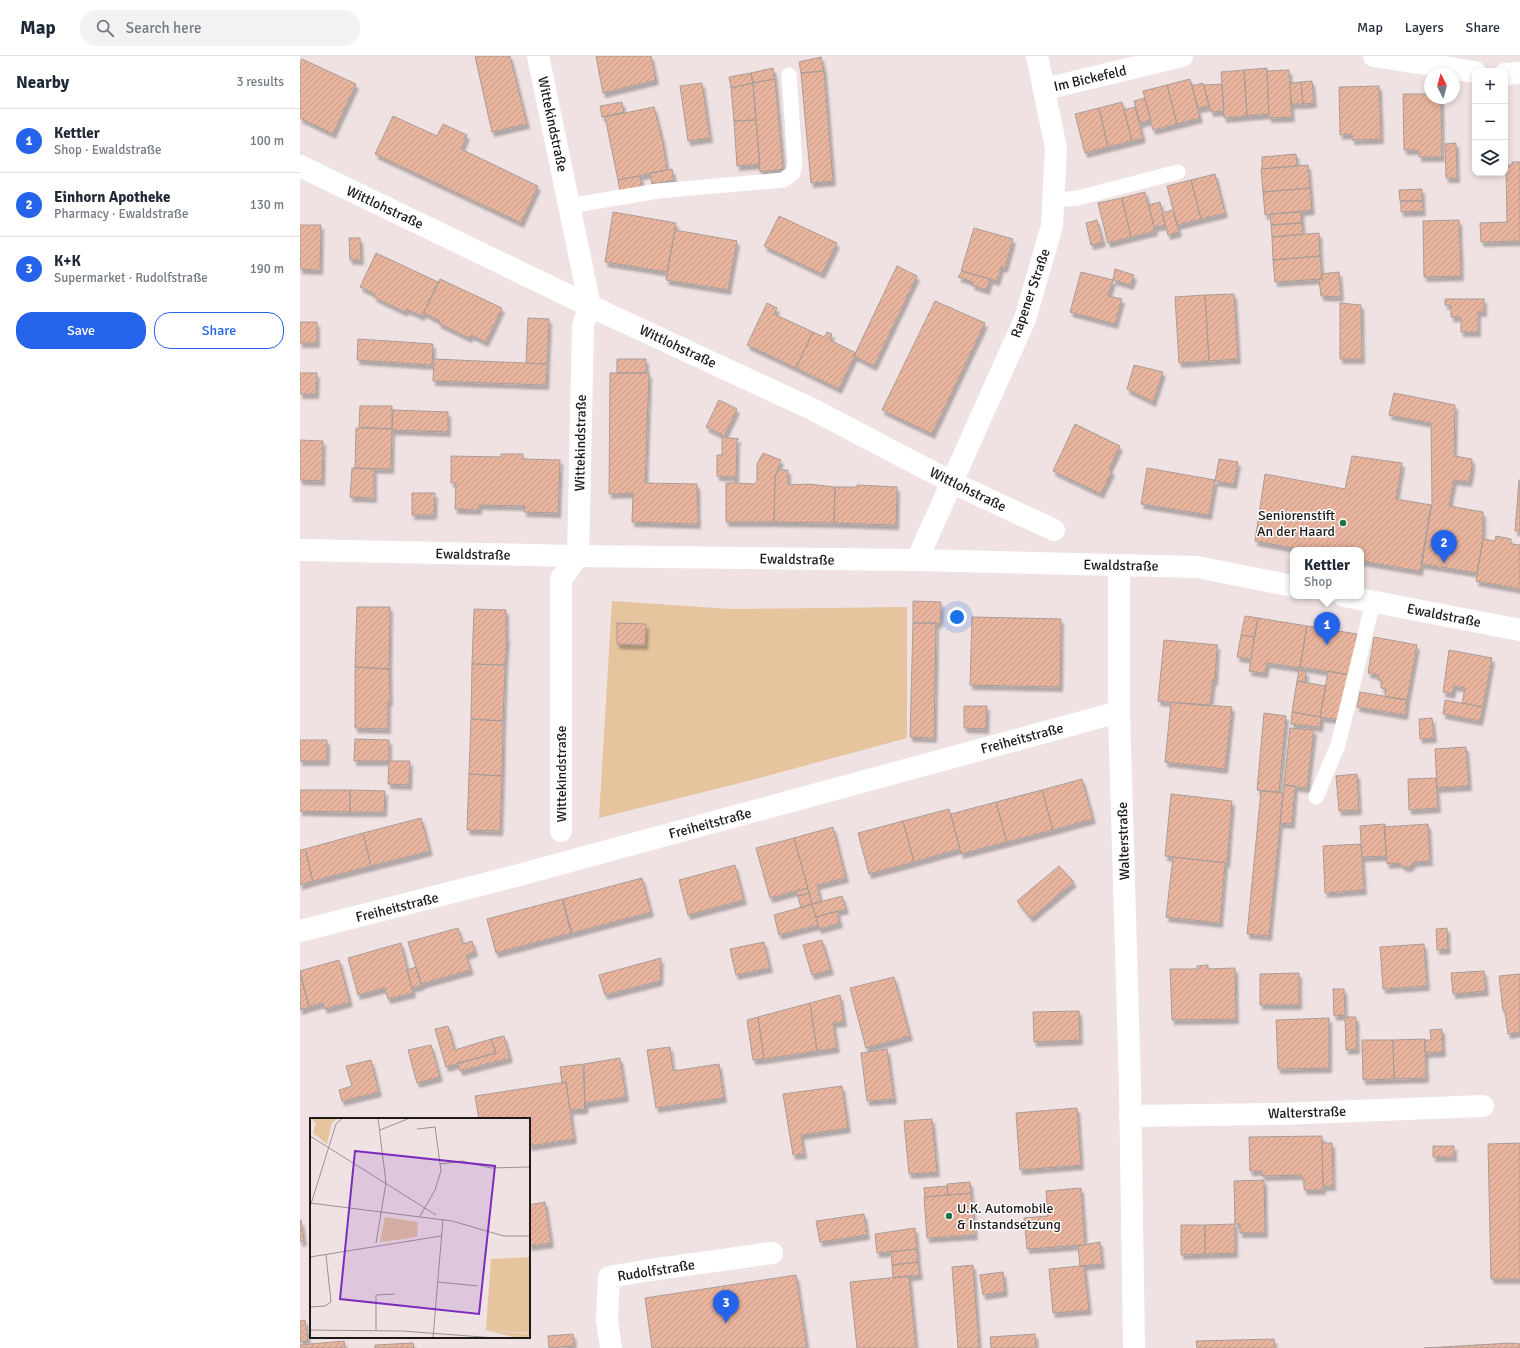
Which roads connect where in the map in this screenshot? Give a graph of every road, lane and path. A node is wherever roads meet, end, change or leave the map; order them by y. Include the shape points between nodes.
1 (538, 56) edge
2 (1037, 56) edge
3 (1182, 56) edge
4 (1374, 56) edge
5 (1472, 72) edge
6 (1520, 73) edge
7 (1508, 74) edge
8 (789, 75) dead end
9 (1045, 89) junction
10 (300, 166) edge
11 (1178, 172) dead end
12 (1054, 200) junction
13 (570, 206) junction
14 (590, 306) junction
15 (953, 483) junction
16 (1054, 530) dead end
17 (300, 550) edge
18 (578, 556) junction
19 (917, 560) junction
20 (1119, 565) junction
21 (1290, 585) edge
22 (1358, 599) edge
23 (1373, 602) junction
24 (1520, 630) edge
25 (1119, 712) junction
26 (1316, 797) dead end
27 (561, 832) dead end
28 (300, 931) edge
29 (1483, 1106) dead end
30 (1130, 1116) junction
31 (772, 1253) dead end
32 (611, 1348) edge
33 (1134, 1348) edge

1 - 13 street, Wittekindstraße
2 - 9 street, Rapener Straße
3 - 9 street, Im Bickefeld
4 - 5 street
6 - 7 street
8 - 13 lane via 795,163 793,173 783,180 658,191
9 - 12 street, Rapener Straße via 1056,148
10 - 14 street, Wittlohstraße
11 - 12 lane via 1078,198
12 - 15 street, Rapener Straße via 1052,226 1025,319
13 - 14 street, Wittekindstraße
14 - 15 street, Wittlohstraße via 814,410
14 - 18 street, Wittekindstraße via 583,325
15 - 16 street, Wittlohstraße
15 - 19 street, Rapener Straße
17 - 18 street, Ewaldstraße
18 - 19 street, Ewaldstraße
18 - 27 street, Wittekindstraße via 561,580
19 - 20 street, Ewaldstraße
20 - 21 street, Ewaldstraße via 1197,567
20 - 25 street, Walterstraße
22 - 23 street, Ewaldstraße
23 - 24 street, Ewaldstraße
23 - 26 lane via 1338,745
25 - 28 street, Freiheitstraße via 519,875
25 - 30 street, Walterstraße
29 - 30 street, Walterstraße via 1279,1114
30 - 33 street, Walterstraße
31 - 32 street, Rudolfstraße via 609,1277 607,1320

